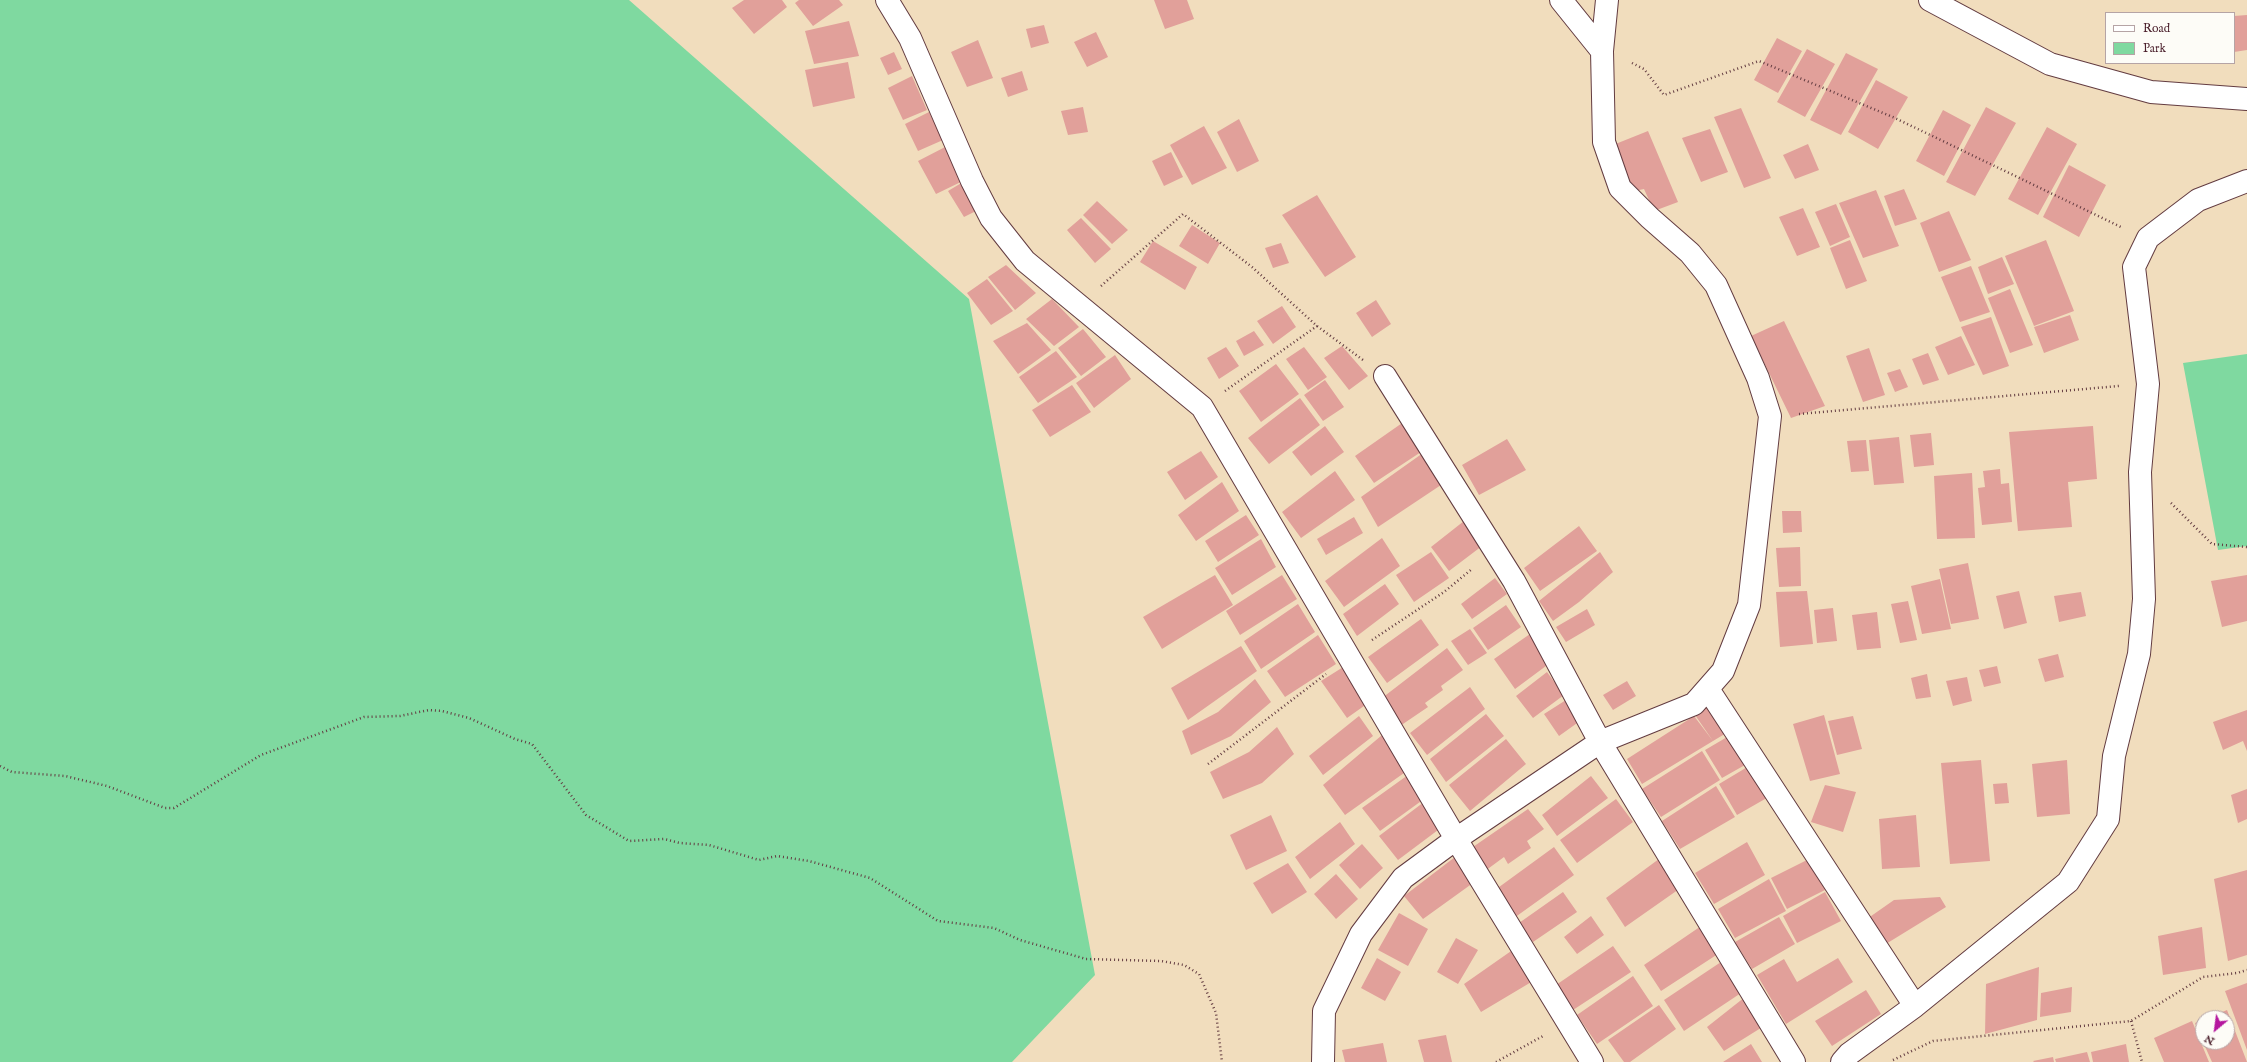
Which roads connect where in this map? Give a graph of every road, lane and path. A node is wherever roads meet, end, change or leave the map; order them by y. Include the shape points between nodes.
1 (887, 0) edge
2 (1561, 0) edge
3 (1607, 0) edge
4 (1930, 0) edge
5 (1602, 50) junction
6 (2247, 99) edge
7 (2247, 181) edge
8 (2148, 238) junction
9 (1098, 321) junction
10 (1317, 326) junction
11 (1384, 376) joint
12 (2148, 384) junction
13 (1202, 407) junction
14 (1770, 416) junction
15 (2140, 472) junction
16 (2247, 547) edge
17 (1708, 688) junction
18 (1600, 742) junction
19 (0, 766) edge
20 (1456, 839) junction
21 (2247, 970) edge
22 (1915, 1006) junction
23 (2131, 1021) junction
24 (1567, 1023) junction
25 (1222, 1062) edge
26 (1323, 1062) edge
27 (1496, 1062) edge
28 (1592, 1062) edge
29 (1794, 1062) edge
30 (1842, 1062) edge
31 (1889, 1062) edge
32 (2142, 1062) edge

1 - 9 street via 910,38 972,181 991,218 1025,261
2 - 5 street
3 - 5 street
4 - 6 street via 2050,64 2151,92
5 - 8 path via 1644,69 1664,95 1759,61 1895,118 2105,220
5 - 14 street via 1604,142 1620,188 1690,253 1716,285 1758,378
7 - 8 street via 2198,200
8 - 12 street via 2134,267
9 - 10 path via 1098,289 1183,214 1252,267
9 - 13 street
10 - 11 path
10 - 13 path
11 - 18 street via 1514,581
12 - 14 path
12 - 15 street
13 - 20 street
14 - 17 street via 1748,605 1724,671
15 - 16 path via 2212,544
15 - 22 street via 2144,599 2139,654 2114,756 2108,819 2068,882
17 - 18 street via 1694,704
17 - 22 street
18 - 20 street
18 - 29 street
19 - 25 path via 12,772 65,776 107,786 165,808 174,808 261,755 364,717 400,716 429,710 469,718 532,744 586,815 629,841 664,839 709,846 759,860 778,856 810,861 870,878 938,921 994,928 1020,940 1086,959 1161,961 1184,965 1199,974 1216,1013
20 - 24 street
20 - 26 street via 1403,878 1361,934 1324,1010
21 - 23 path via 2203,977
22 - 30 street via 1848,1054
23 - 31 path via 1933,1042
23 - 32 path
24 - 27 path
24 - 28 street

